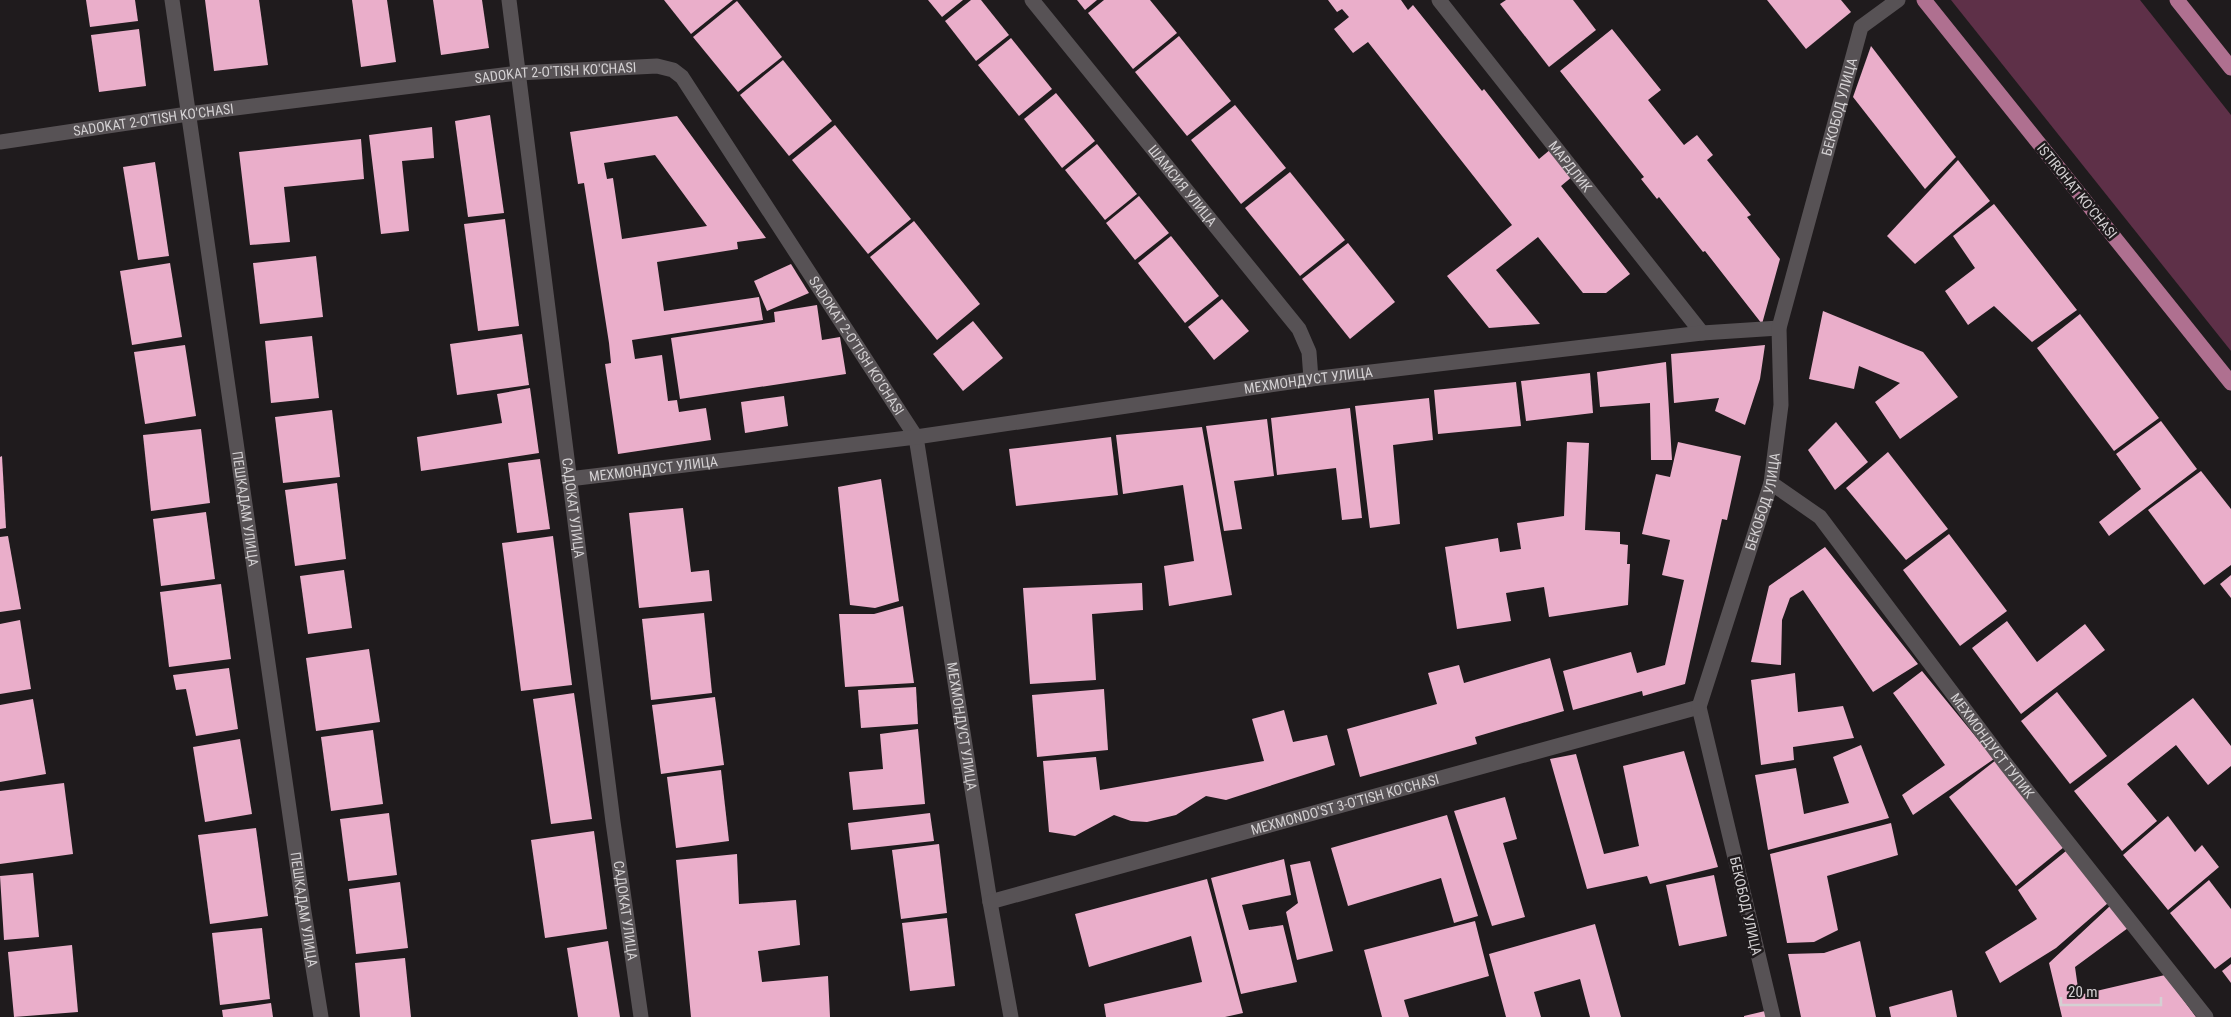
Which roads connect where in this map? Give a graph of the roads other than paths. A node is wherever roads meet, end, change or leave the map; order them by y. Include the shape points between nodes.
1 (172, 0) edge
2 (509, 0) edge
3 (1032, 0) edge
4 (1438, 0) edge
5 (1898, 0) edge
6 (1924, 0) edge
7 (2177, 0) edge
8 (2231, 68) edge
9 (518, 73) junction
10 (188, 114) junction
11 (0, 142) edge
12 (1779, 328) junction
13 (1702, 333) junction
14 (1311, 379) junction
15 (2231, 383) edge
16 (916, 437) junction
17 (570, 479) junction
18 (1771, 482) junction
19 (1699, 707) junction
20 (990, 902) junction
21 (321, 1017) edge
22 (641, 1017) edge
23 (1008, 1017) edge
24 (1773, 1017) edge
25 (2206, 1017) edge

1 - 10 street, ПЕШКАДАМ УЛИЦА
2 - 9 street, САДОКАТ УЛИЦА
3 - 14 street, ШАМСИЯ УЛИЦА via 1299,328 1309,352
4 - 13 street, МАРДЛИК
5 - 12 street, БЕКОБОД УЛИЦА via 1861,27
6 - 15 main road, ISTIROHAT KO'CHASI
7 - 8 main road
9 - 10 street, SADOKAT 2-O'TISH KO'CHASI
9 - 16 street, SADOKAT 2-O'TISH KO'CHASI via 657,66 673,70 682,77
9 - 17 street, САДОКАТ УЛИЦА
10 - 11 street, SADOKAT 2-O'TISH KO'CHASI
10 - 21 street, ПЕШКАДАМ УЛИЦА
12 - 13 street, МЕХМОНДУСТ УЛИЦА
12 - 18 street, БЕКОБОД УЛИЦА via 1782,404
13 - 14 street, МЕХМОНДУСТ УЛИЦА
14 - 16 street, МЕХМОНДУСТ УЛИЦА
16 - 17 street, МЕХМОНДУСТ УЛИЦА
16 - 20 street, МЕХМОНДУСТ УЛИЦА
17 - 22 street, САДОКАТ УЛИЦА via 612,822
18 - 19 street, БЕКОБОД УЛИЦА
18 - 25 street, МЕХМОНДУСТ ТУПИК via 1820,517 2005,763
19 - 20 street, MEXMONDO'ST 3-O'TISH KO'CHASI
19 - 24 street, БЕКОБОД УЛИЦА
20 - 23 street, МЕХМОНДУСТ УЛИЦА

